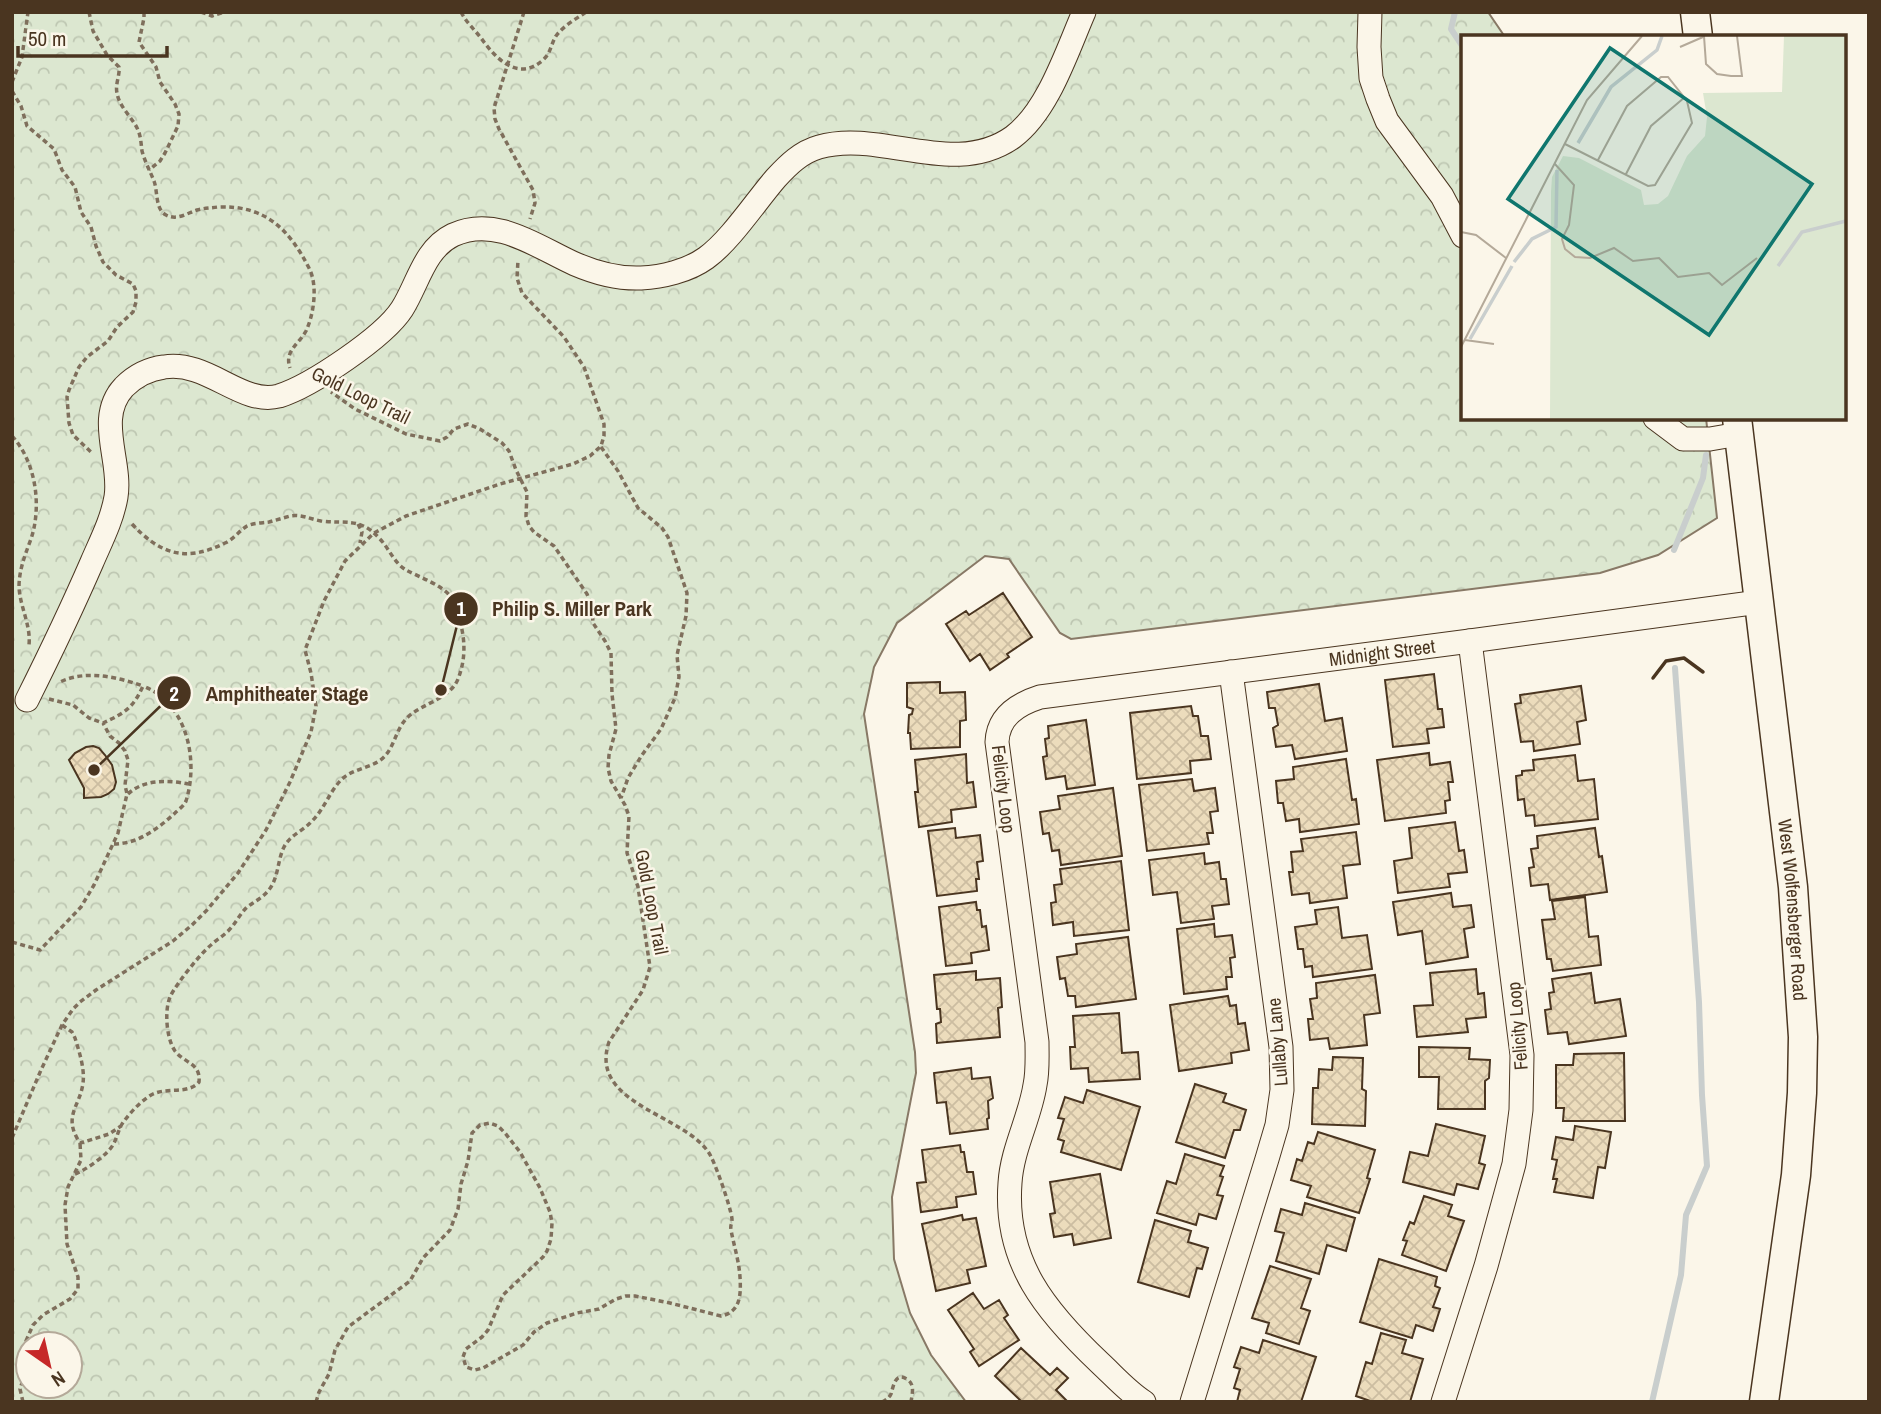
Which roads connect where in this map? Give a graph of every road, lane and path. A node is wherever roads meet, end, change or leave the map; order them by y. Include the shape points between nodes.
1 (27, 12) edge
2 (89, 12) edge
3 (144, 12) edge
4 (201, 12) edge
5 (224, 12) edge
6 (461, 12) edge
7 (524, 12) edge
8 (586, 12) edge
9 (1084, 12) edge
10 (1370, 12) edge
11 (1695, 12) edge
12 (1698, 35) edge
13 (507, 65) junction
14 (17, 68) junction
15 (12, 72) edge
16 (12, 82) edge
17 (12, 91) edge
18 (149, 170) junction
19 (1461, 232) edge
20 (524, 238) junction
21 (306, 385) junction
22 (1657, 420) edge
23 (1738, 426) edge
24 (12, 436) edge
25 (601, 446) junction
26 (95, 458) dead end
27 (520, 478) junction
28 (115, 502) junction
29 (356, 522) junction
30 (374, 533) junction
31 (359, 545) junction
32 (1759, 602) junction
33 (1470, 641) junction
34 (28, 651) dead end
35 (1231, 672) junction
36 (144, 686) junction
37 (34, 699) junction
38 (1009, 712) joint
39 (103, 723) junction
40 (188, 784) junction
41 (127, 794) junction
42 (621, 798) junction
43 (114, 844) junction
44 (12, 942) edge
45 (62, 1025) junction
46 (121, 1126) junction
47 (12, 1138) edge
48 (80, 1143) junction
49 (75, 1174) junction
50 (31, 1330) edge
51 (316, 1402) edge
52 (882, 1402) edge
53 (911, 1402) edge
54 (1144, 1402) edge
55 (1192, 1402) edge
56 (1443, 1402) edge
57 (1764, 1402) edge

1 - 14 path
2 - 18 path via 93,31 118,67 118,98 139,131
3 - 18 path via 139,42 180,118 165,153
4 - 5 path via 212,16
6 - 13 path via 489,51
7 - 13 path
8 - 13 path via 556,36 544,60 522,69
9 - 20 street via 1037,110 1012,138 994,147 944,155 873,145 816,147 788,165 706,258 654,278 615,278
10 - 19 street via 1371,78 1387,121
11 - 12 main road
13 - 20 path via 495,119 535,196
14 - 15 path
14 - 16 path
17 - 26 path via 27,126 54,149 61,170 75,187 100,257 136,291 133,312 79,367 67,397 72,432
18 - 21 path, Gold Loop Trail via 165,214 174,217 203,208 239,207 270,220 289,235 311,271 314,285 309,324 288,358 294,375
20 - 21 street via 481,229 452,236 437,246 390,325
20 - 25 path via 517,271 520,287 584,367 604,424
21 - 27 path, Gold Loop Trail via 328,391 413,436 440,441 459,427 476,427 506,447
21 - 28 street via 262,398 194,368 154,368 135,377 112,406
22 - 23 street via 1683,439 1710,439
23 - 32 main road, West Wolfensberger Road
24 - 34 path via 29,461 35,492 34,524 20,574 30,636
25 - 27 path via 573,464
25 - 42 path via 638,508 668,537 687,593 675,698
27 - 30 path via 406,516
27 - 42 path, Gold Loop Trail via 527,492 529,526 554,546 579,580 592,607 593,623 610,649 616,729 608,768
28 - 29 path via 148,540 182,553 213,548 248,526 290,516
28 - 37 street
29 - 30 path
29 - 31 path via 362,532
30 - 31 path
30 - 46 path via 401,567 451,597 464,639 458,678 447,693 408,717 384,758 341,780 314,819 285,845 268,891 205,950 173,991 167,1011 170,1038 176,1052 196,1067 199,1082 191,1088 153,1094
31 - 45 path via 332,583 307,641 314,719 266,830 238,873 192,925 80,1002
32 - 33 street, Midnight Street
32 - 57 main road, West Wolfensberger Road via 1792,874 1803,1037 1796,1175
33 - 35 street, Midnight Street
33 - 56 street, Felicity Loop via 1522,1055 1521,1110 1514,1164
35 - 38 street, Midnight Street via 1040,697
35 - 55 street, Lullaby Lane via 1282,1090 1277,1125
36 - 37 path via 107,676 80,676 61,681
36 - 39 path via 123,715
36 - 40 path via 164,698 182,724 190,750
37 - 39 path via 72,705
38 - 54 street, Felicity Loop via 998,742 1037,1042 1035,1084 1010,1182 1013,1232 1018,1254 1049,1311
39 - 41 path via 125,751
40 - 41 path via 152,783
40 - 43 path via 186,804 155,830
41 - 43 path
42 - 51 path, Gold Loop Trail via 630,820 627,853 638,887 650,967 643,990 609,1042 607,1064 623,1093 687,1132 711,1156 731,1217 739,1262 738,1304 730,1313 718,1316 623,1297 599,1309 547,1323 523,1345 483,1368 466,1367 466,1349 488,1330 503,1295 543,1257 552,1231 549,1208 526,1162 501,1128 486,1123 472,1133 450,1230 423,1258 410,1281 348,1327
43 - 44 path via 80,907 40,950
45 - 47 path
45 - 48 path via 72,1032 82,1064 82,1086 72,1117
46 - 48 path
46 - 49 path via 109,1151
48 - 49 path via 82,1157
49 - 50 path via 65,1212 78,1289
52 - 53 path via 903,1378 912,1386

